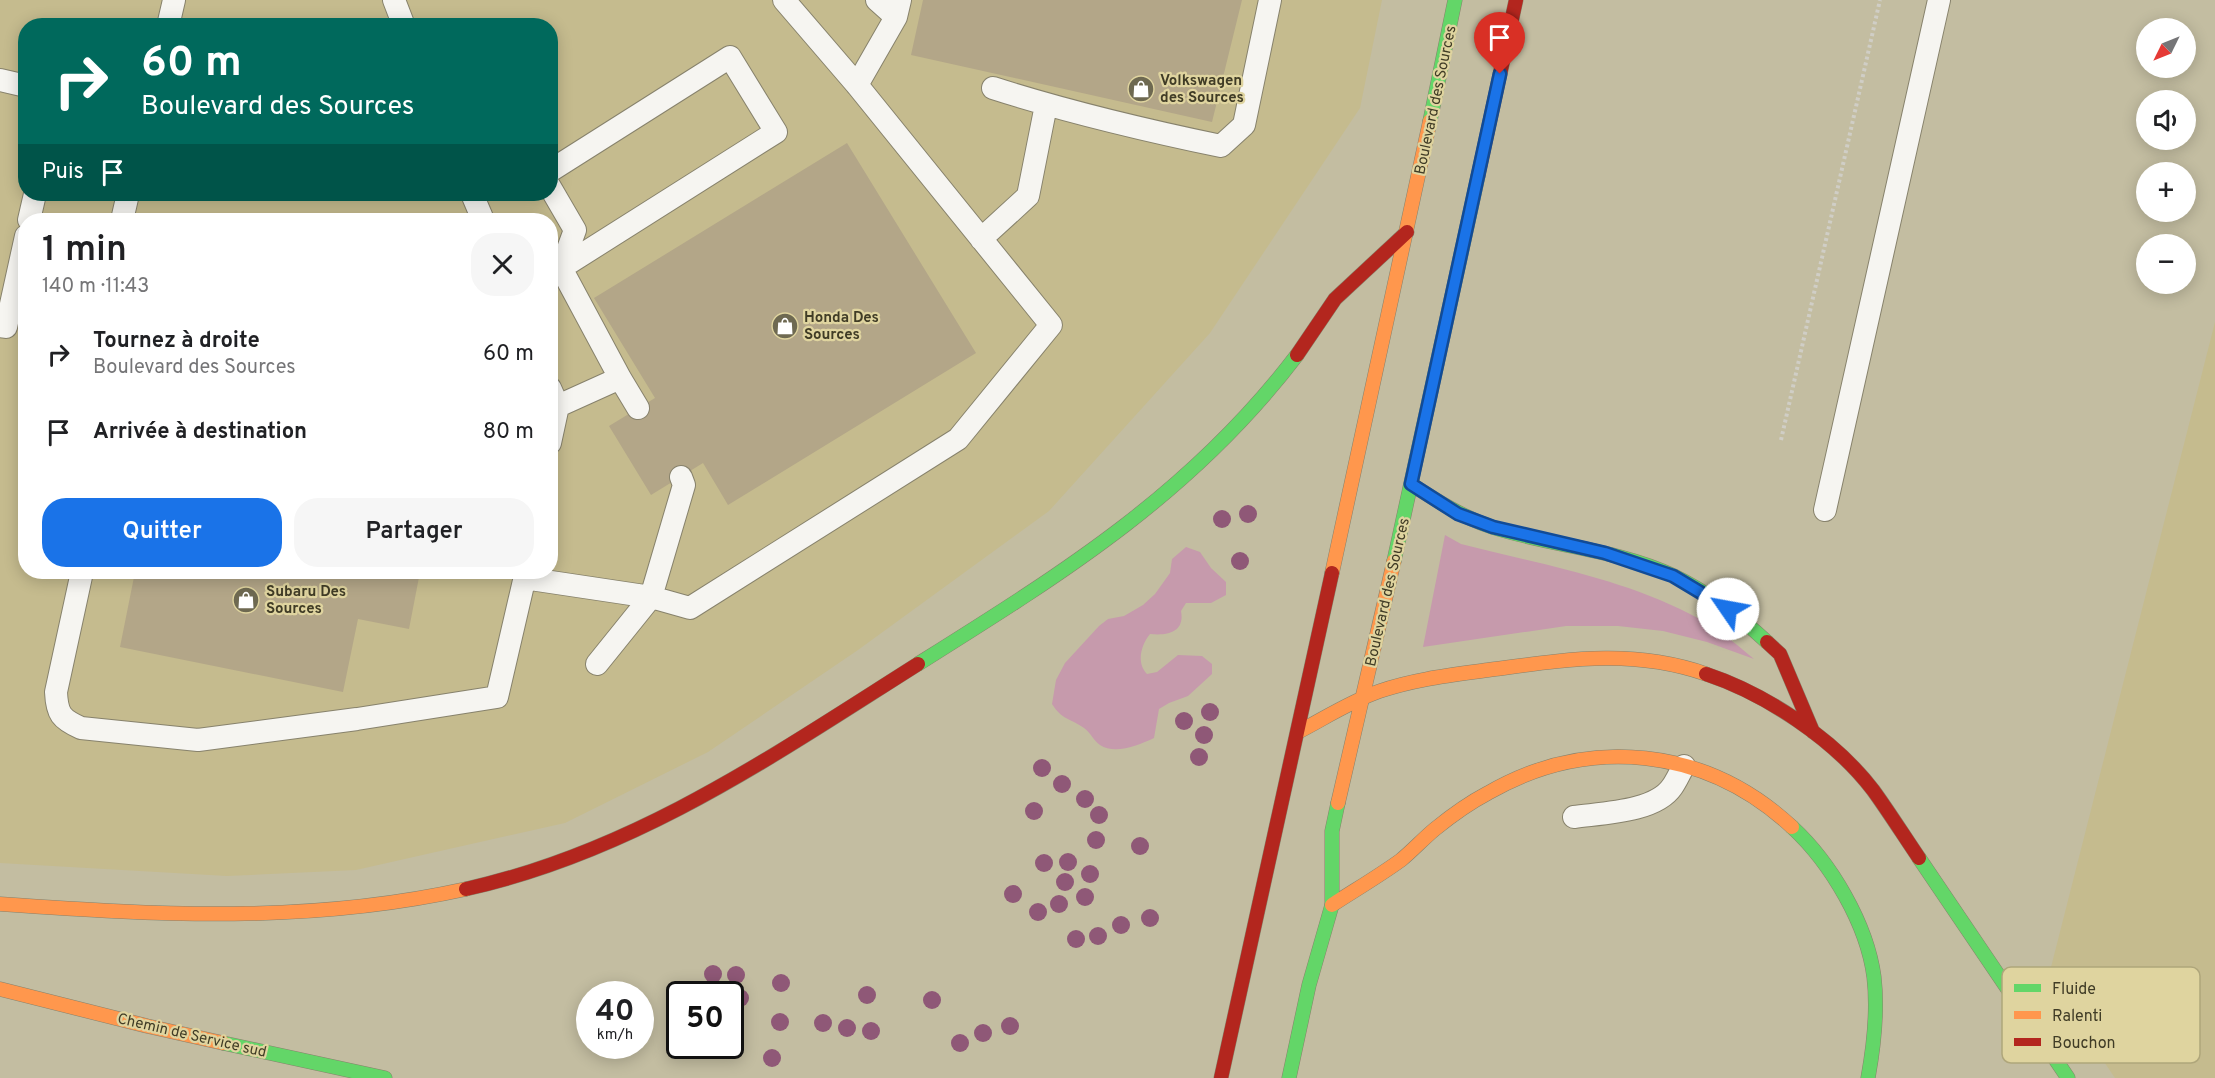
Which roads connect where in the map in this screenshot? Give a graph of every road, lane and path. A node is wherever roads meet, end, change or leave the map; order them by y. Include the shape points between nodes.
1 (174, 0) edge
2 (394, 0) edge
3 (784, 0) edge
4 (877, 0) edge
5 (1269, 0) edge
6 (1455, 0) edge
7 (1516, 0) edge
8 (1880, 0) edge
9 (1939, 0) edge
10 (898, 9) edge
11 (170, 18) edge
12 (401, 18) edge
13 (0, 80) edge
14 (18, 84) edge
15 (857, 86) junction
16 (993, 88) dead end
17 (1046, 105) junction
18 (558, 166) edge
19 (558, 201) edge
20 (1407, 232) junction
21 (981, 239) junction
22 (561, 268) junction
23 (18, 272) edge
24 (0, 326) edge
25 (620, 378) junction
26 (558, 396) edge
27 (638, 408) dead end
28 (1781, 440) dead end
29 (681, 477) dead end
30 (1411, 484) junction
31 (1825, 510) dead end
32 (80, 579) edge
33 (524, 579) edge
34 (548, 579) edge
35 (651, 597) junction
36 (597, 664) dead end
37 (1364, 698) junction
38 (1298, 732) junction
39 (1813, 732) junction
40 (1684, 766) junction
41 (1574, 817) dead end
42 (0, 904) edge
43 (1332, 905) junction
44 (2002, 980) edge
45 (0, 989) edge
46 (2058, 1063) edge
47 (385, 1078) edge
48 (1221, 1078) edge
49 (1289, 1078) edge
50 (1868, 1078) edge
51 (2068, 1078) edge

1 - 11 lane
2 - 12 lane
3 - 15 lane
4 - 10 lane
5 - 17 lane via 1244,125 1221,146
6 - 20 main road, Boulevard des Sources
7 - 30 main road, Boulevard des Sources
8 - 28 path
9 - 31 lane
10 - 15 lane
13 - 14 lane
15 - 21 lane
16 - 17 lane
17 - 21 lane via 1028,196
18 - 22 lane via 730,57 776,132
19 - 22 lane via 574,230
20 - 38 main road, Boulevard des Sources
20 - 42 main road via 1336,298 1299,353 1231,433 1153,504 1002,612 674,813 556,863 445,896 390,904 225,915
21 - 35 lane via 1051,325 958,439 690,608
22 - 25 lane
23 - 24 lane via 6,327
25 - 26 lane
25 - 27 lane
29 - 35 lane via 684,485
30 - 37 main road, Boulevard des Sources
30 - 39 main road via 1458,514 1493,527 1632,561 1673,576 1714,599 1780,654
32 - 33 lane via 56,692 57,708 66,722 81,728 198,740 497,697
34 - 35 lane
35 - 36 lane
37 - 38 main road
37 - 39 main road via 1428,679 1582,658 1618,657 1678,665 1732,682 1764,698
37 - 43 main road, Boulevard des Sources via 1332,831
38 - 48 main road, Boulevard des Sources
39 - 44 main road via 1855,769 1887,808
40 - 41 lane via 1672,788 1652,802
40 - 43 main road via 1617,754 1551,765 1516,777 1461,808 1407,855
40 - 50 main road via 1740,788 1779,812 1806,838 1836,878 1857,920 1874,977 1876,1016
43 - 49 main road, Boulevard des Sources
45 - 47 main road, Chemin de Service sud
46 - 51 main road

